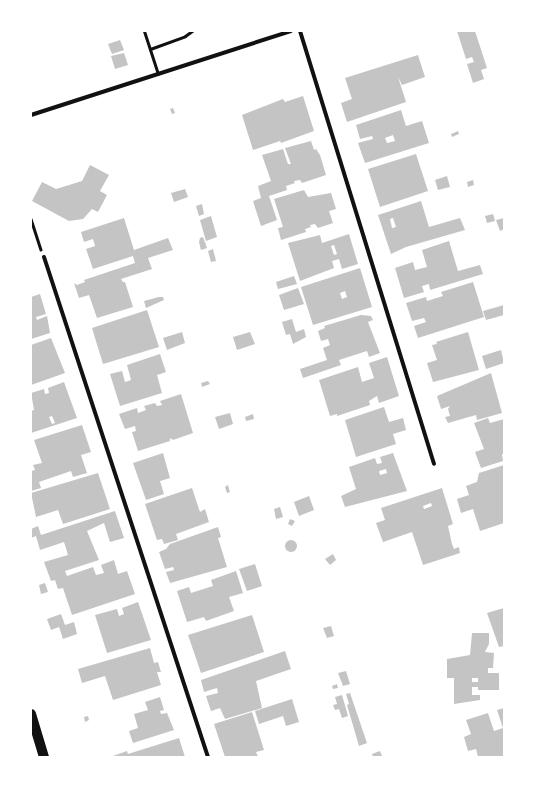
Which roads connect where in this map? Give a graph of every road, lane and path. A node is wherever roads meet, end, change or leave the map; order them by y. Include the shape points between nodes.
1 (144, 31) edge
2 (192, 31) edge
3 (291, 31) edge
4 (300, 31) edge
5 (150, 50) junction
6 (158, 74) junction
7 (31, 115) edge
8 (31, 219) edge
9 (44, 258) joint
10 (434, 464) dead end
11 (31, 714) edge
12 (44, 757) edge
13 (208, 757) edge

1 - 5 lane
2 - 5 lane
3 - 6 street
4 - 10 street
5 - 6 lane
6 - 7 street
8 - 9 path
9 - 13 street
11 - 12 main road

